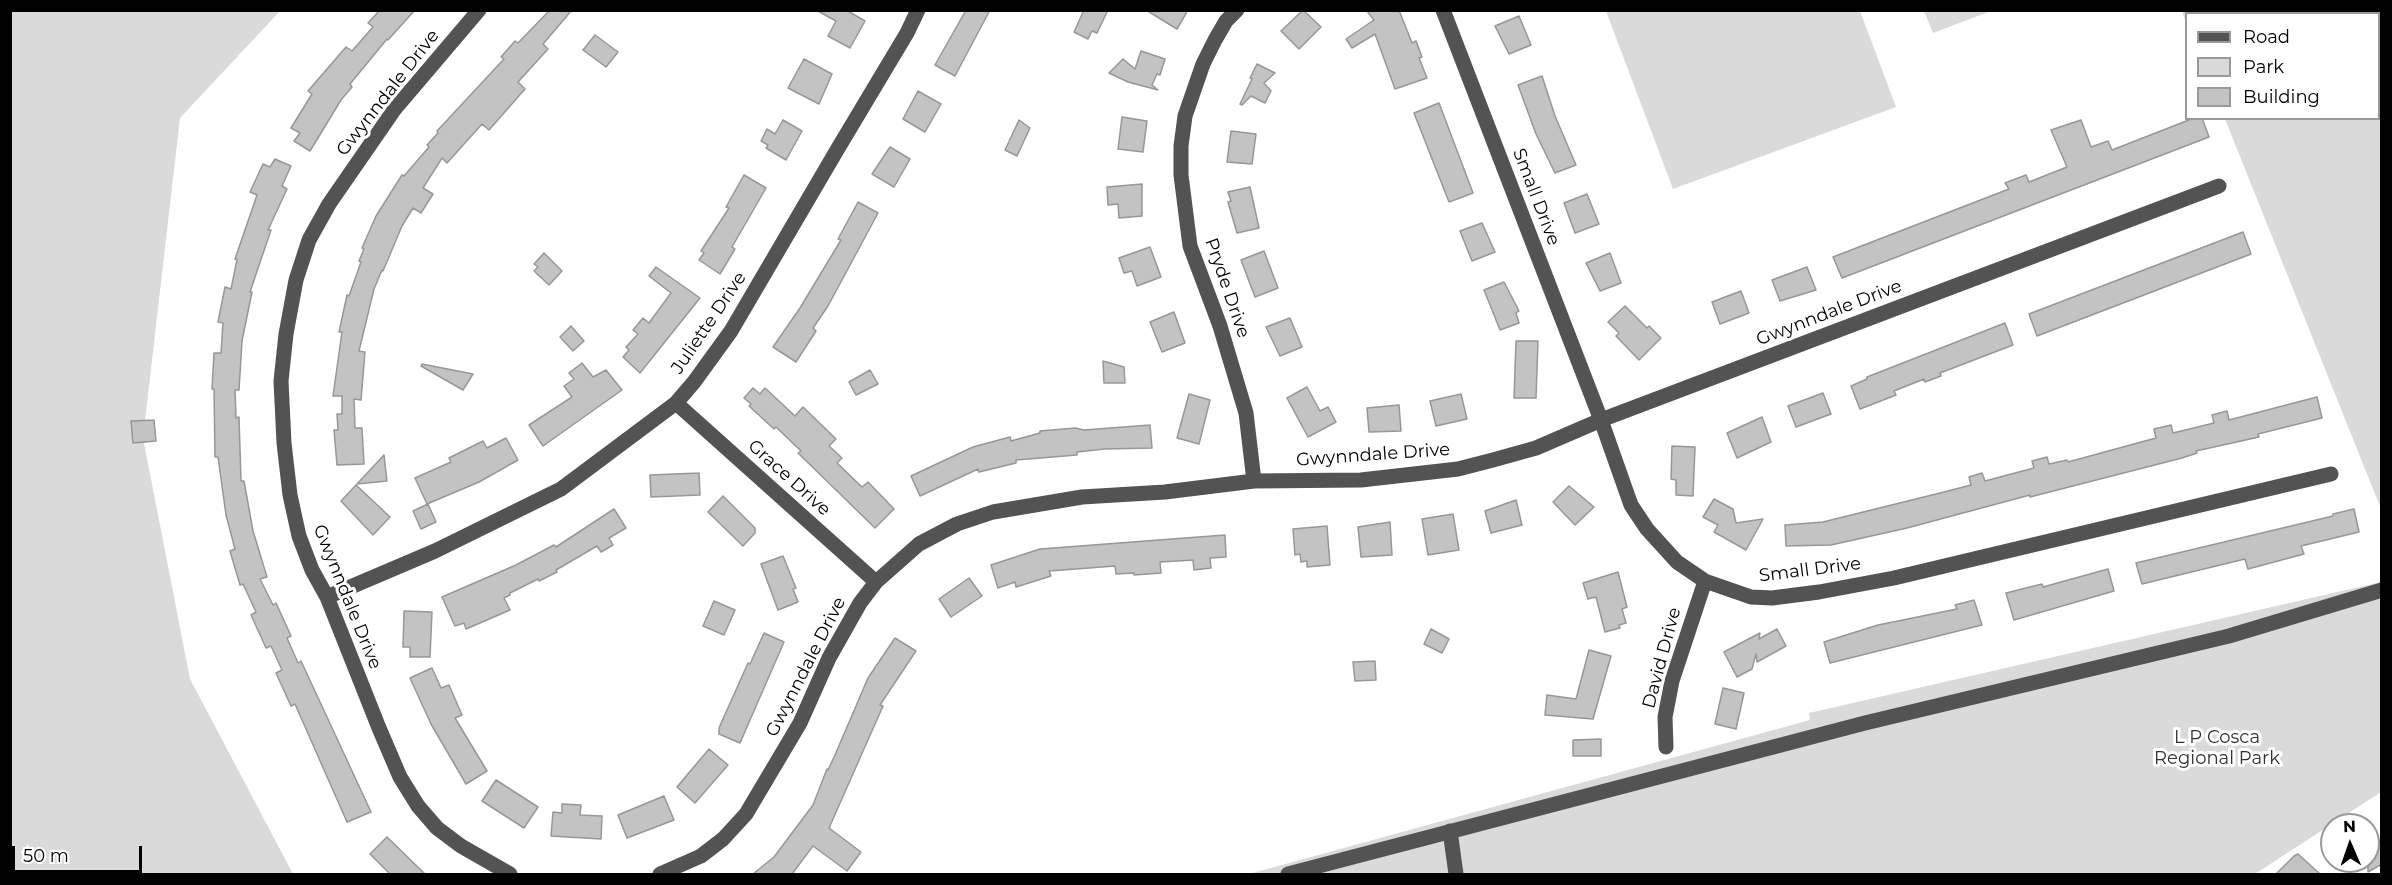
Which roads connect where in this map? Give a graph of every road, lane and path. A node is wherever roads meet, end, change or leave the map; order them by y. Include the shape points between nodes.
1 (479, 10) edge
2 (918, 10) edge
3 (1237, 10) edge
4 (1443, 10) edge
5 (2219, 186) dead end
6 (676, 403) junction
7 (1601, 420) junction
8 (2331, 474) dead end
9 (1254, 481) junction
10 (1705, 581) junction
11 (876, 582) junction
12 (2382, 590) edge
13 (327, 597) junction
14 (1666, 747) dead end
15 (1450, 831) junction
16 (510, 874) edge
17 (660, 874) edge
18 (1288, 874) edge
19 (1456, 874) edge

1 - 13 street, Gwynndale Drive via 394,110 328,204 309,240 296,280 281,381 284,443 299,536
2 - 6 street, Juliette Drive via 731,331
3 - 9 street, Pryde Drive via 1226,21 1203,64 1185,116 1181,175 1190,246 1220,326 1246,413
4 - 7 street, Small Drive
5 - 7 street, Gwynndale Drive
6 - 11 street, Grace Drive
6 - 13 street, Juliette Drive via 561,489 435,551
7 - 9 street, Gwynndale Drive via 1536,448 1458,469 1361,480
7 - 10 street, Small Drive via 1631,505 1677,562
8 - 10 street, Small Drive via 1894,578 1819,592 1751,597
9 - 11 street, Gwynndale Drive via 1082,497 993,512 937,533
10 - 14 street, David Drive via 1672,681 1665,717
11 - 17 street, Gwynndale Drive via 847,623 801,723 746,814 701,856
12 - 15 street via 2229,636 1865,723
13 - 16 street, Gwynndale Drive via 400,777 418,806 437,828 461,846
15 - 18 street
15 - 19 street

